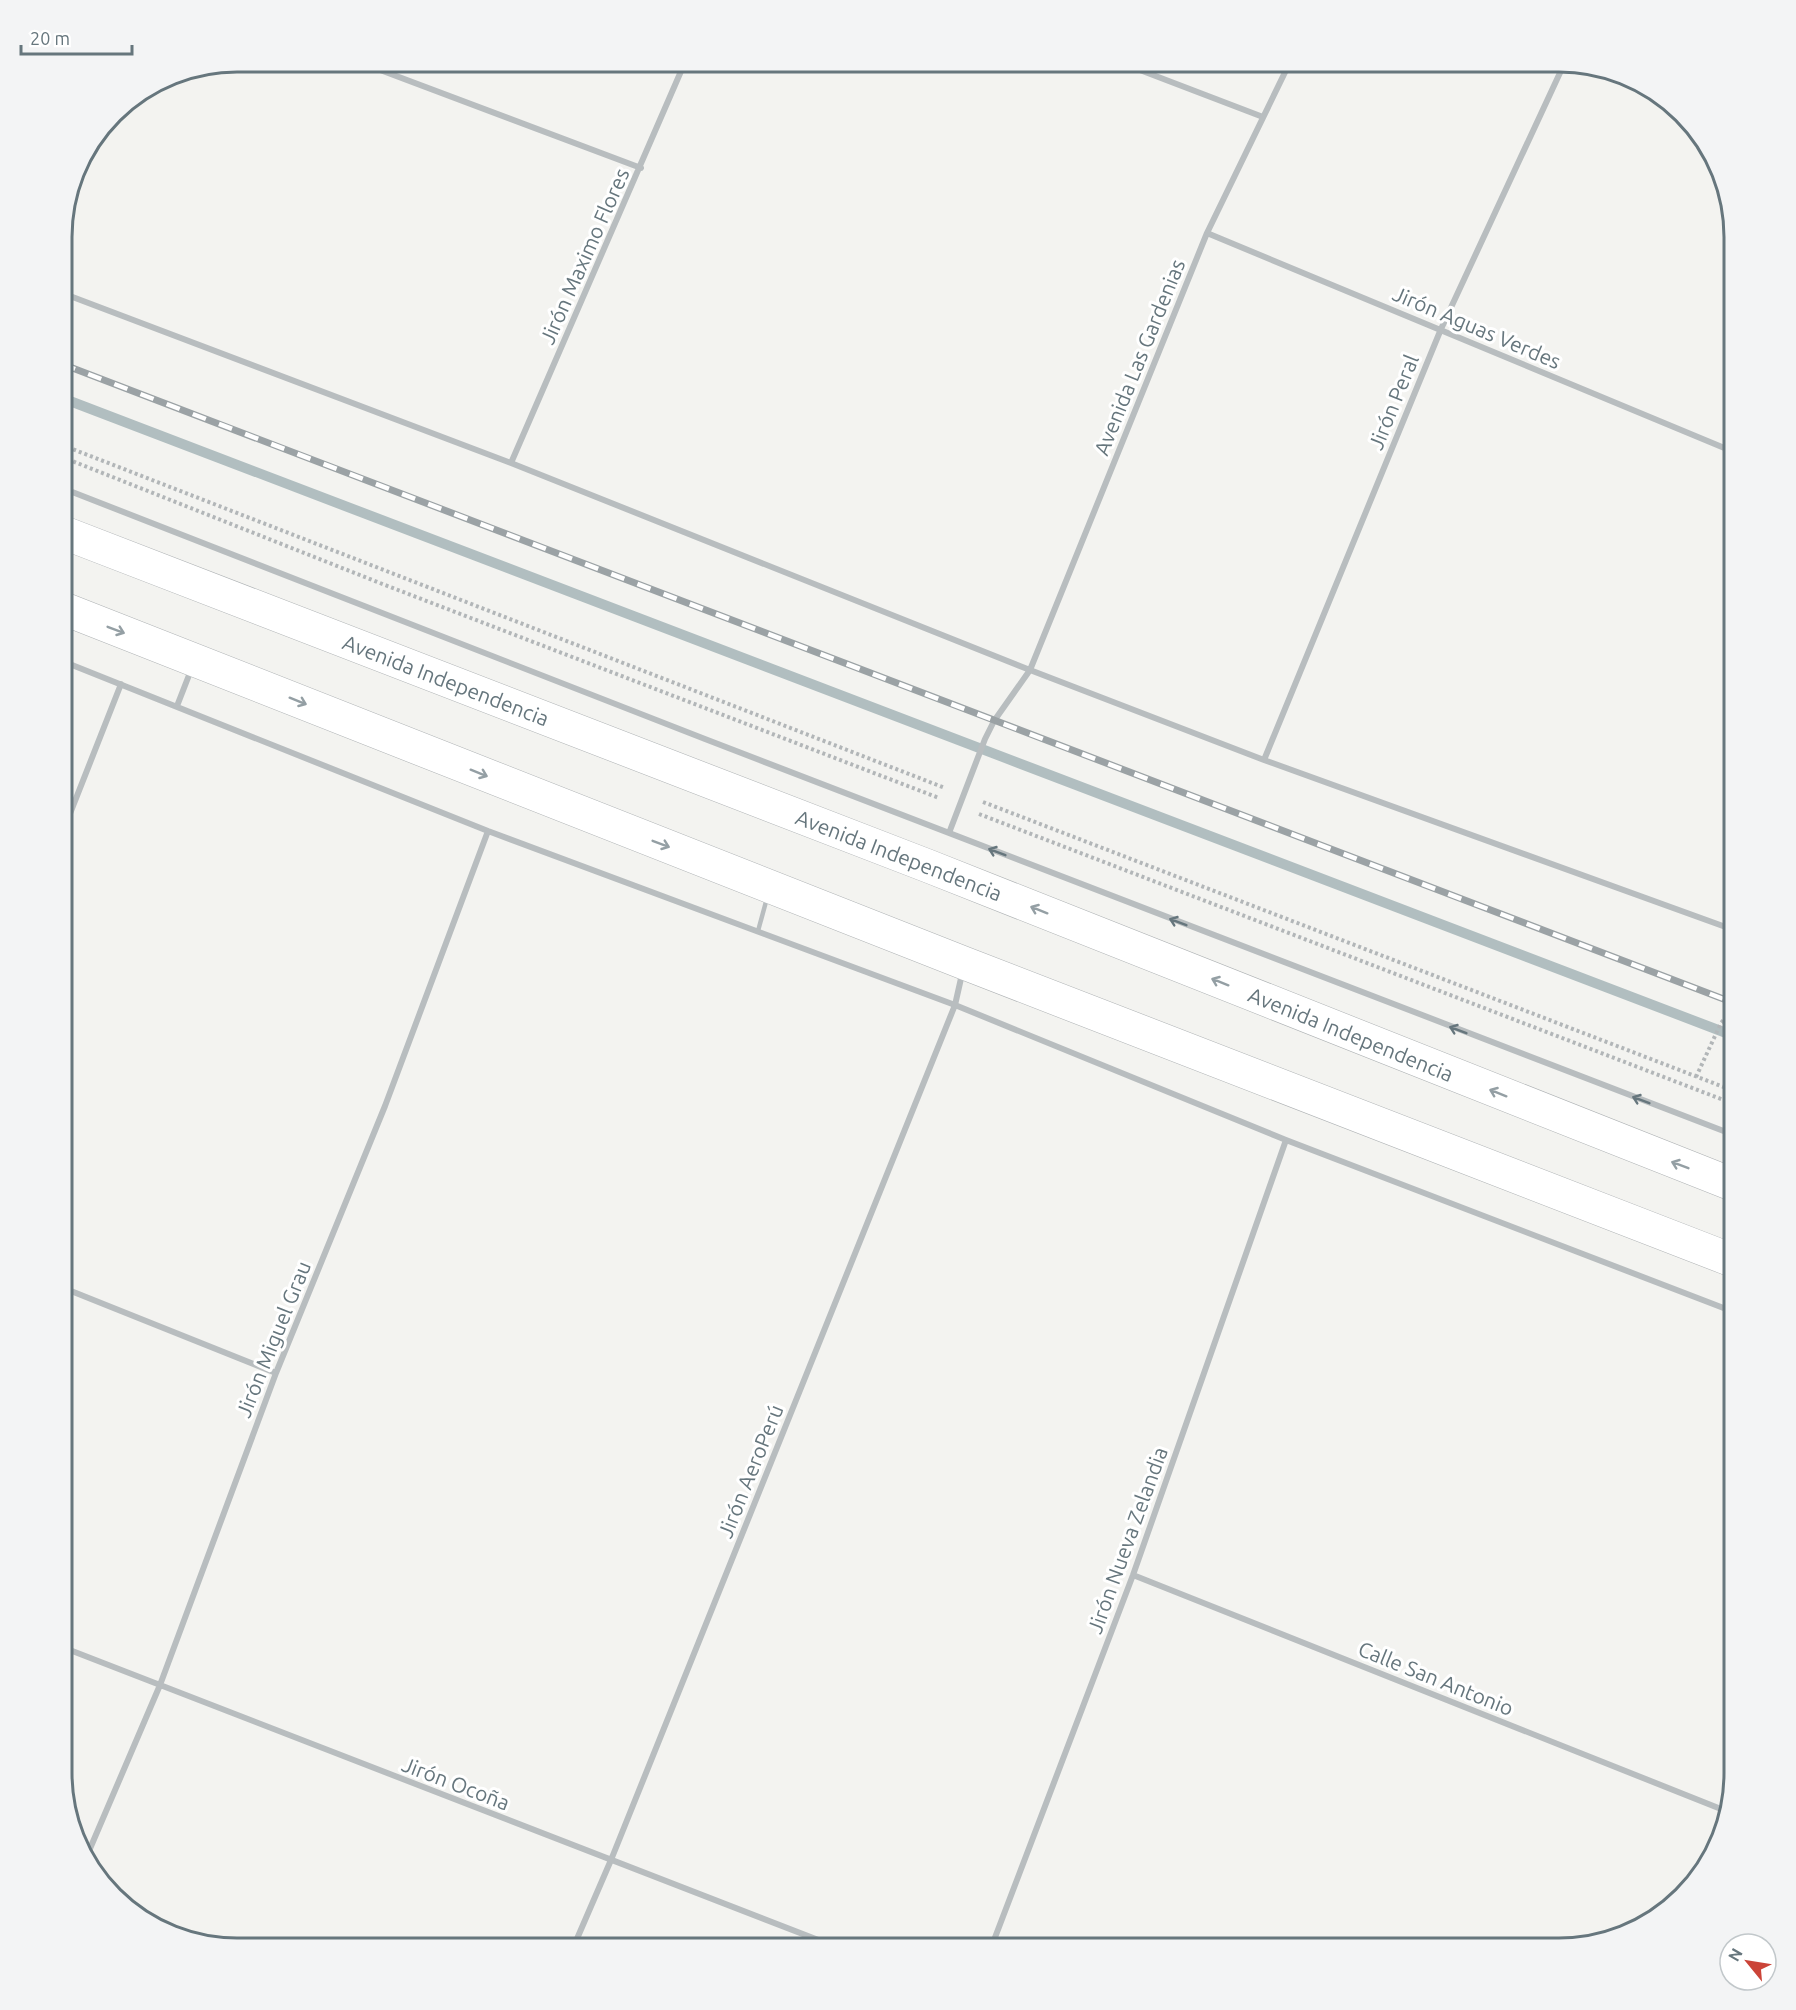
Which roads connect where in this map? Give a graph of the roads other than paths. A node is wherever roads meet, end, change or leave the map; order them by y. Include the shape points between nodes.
1 (386, 72) edge
2 (681, 72) edge
3 (1145, 72) edge
4 (1285, 72) edge
5 (1560, 72) edge
6 (1263, 117) junction
7 (640, 168) junction
8 (1207, 233) junction
9 (72, 297) edge
10 (1441, 329) junction
11 (1724, 448) edge
12 (511, 463) junction
13 (72, 492) edge
14 (72, 536) edge
15 (72, 612) edge
16 (195, 660) junction
17 (72, 665) edge
18 (1030, 670) junction
19 (121, 684) junction
20 (177, 706) junction
21 (1264, 760) junction
22 (72, 809) edge
23 (488, 831) junction
24 (949, 833) junction
25 (770, 887) junction
26 (1724, 926) edge
27 (758, 931) junction
28 (964, 963) junction
29 (954, 1005) junction
30 (1724, 1131) edge
31 (1286, 1140) junction
32 (1724, 1181) edge
33 (1724, 1257) edge
34 (72, 1291) dead end
35 (1724, 1308) edge
36 (276, 1373) junction
37 (1133, 1575) junction
38 (72, 1651) edge
39 (160, 1686) junction
40 (1720, 1809) edge
41 (90, 1848) edge
42 (611, 1860) junction
43 (577, 1938) edge
44 (813, 1938) edge
45 (995, 1938) edge

1 - 7 street
2 - 7 street, Jirón Maximo Flores
3 - 6 street
4 - 6 street, Avenida Las Gardenias
5 - 10 street, Jirón Peral
6 - 8 street, Avenida Las Gardenias
7 - 12 street, Jirón Maximo Flores
8 - 10 street, Jirón Aguas Verdes
8 - 18 street, Avenida Las Gardenias
9 - 12 street
10 - 11 street, Jirón Aguas Verdes
10 - 21 street, Jirón Peral
12 - 18 street
13 - 24 street, Avenida Independencia
32 -> 14 highway, Avenida Independencia via 917,861
15 -> 16 highway
16 - 20 street
16 -> 25 highway
17 - 19 street
18 - 21 street
18 - 24 street, Avenida Las Gardenias via 985,739
19 - 20 street
19 - 22 street
20 - 23 street
21 - 26 street
23 - 27 street
23 - 36 street, Jirón Miguel Grau via 385,1106
30 -> 24 street, Avenida Independencia
25 - 27 lane
25 - 28 highway
27 - 29 street
28 - 29 street, Jirón AeroPerú
28 - 33 highway
29 - 31 street
29 - 42 street, Jirón AeroPerú
31 - 35 street
31 - 37 street, Jirón Nueva Zelandia
34 - 36 street
36 - 39 street, Jirón Miguel Grau
37 - 40 street, Calle San Antonio
37 - 45 street, Jirón Nueva Zelandia
38 - 39 street, Jirón Ocoña
39 - 41 street, Jirón Miguel Grau
39 - 42 street, Jirón Ocoña
42 - 43 street, Jirón AeroPerú
42 - 44 street, Jirón Ocoña

